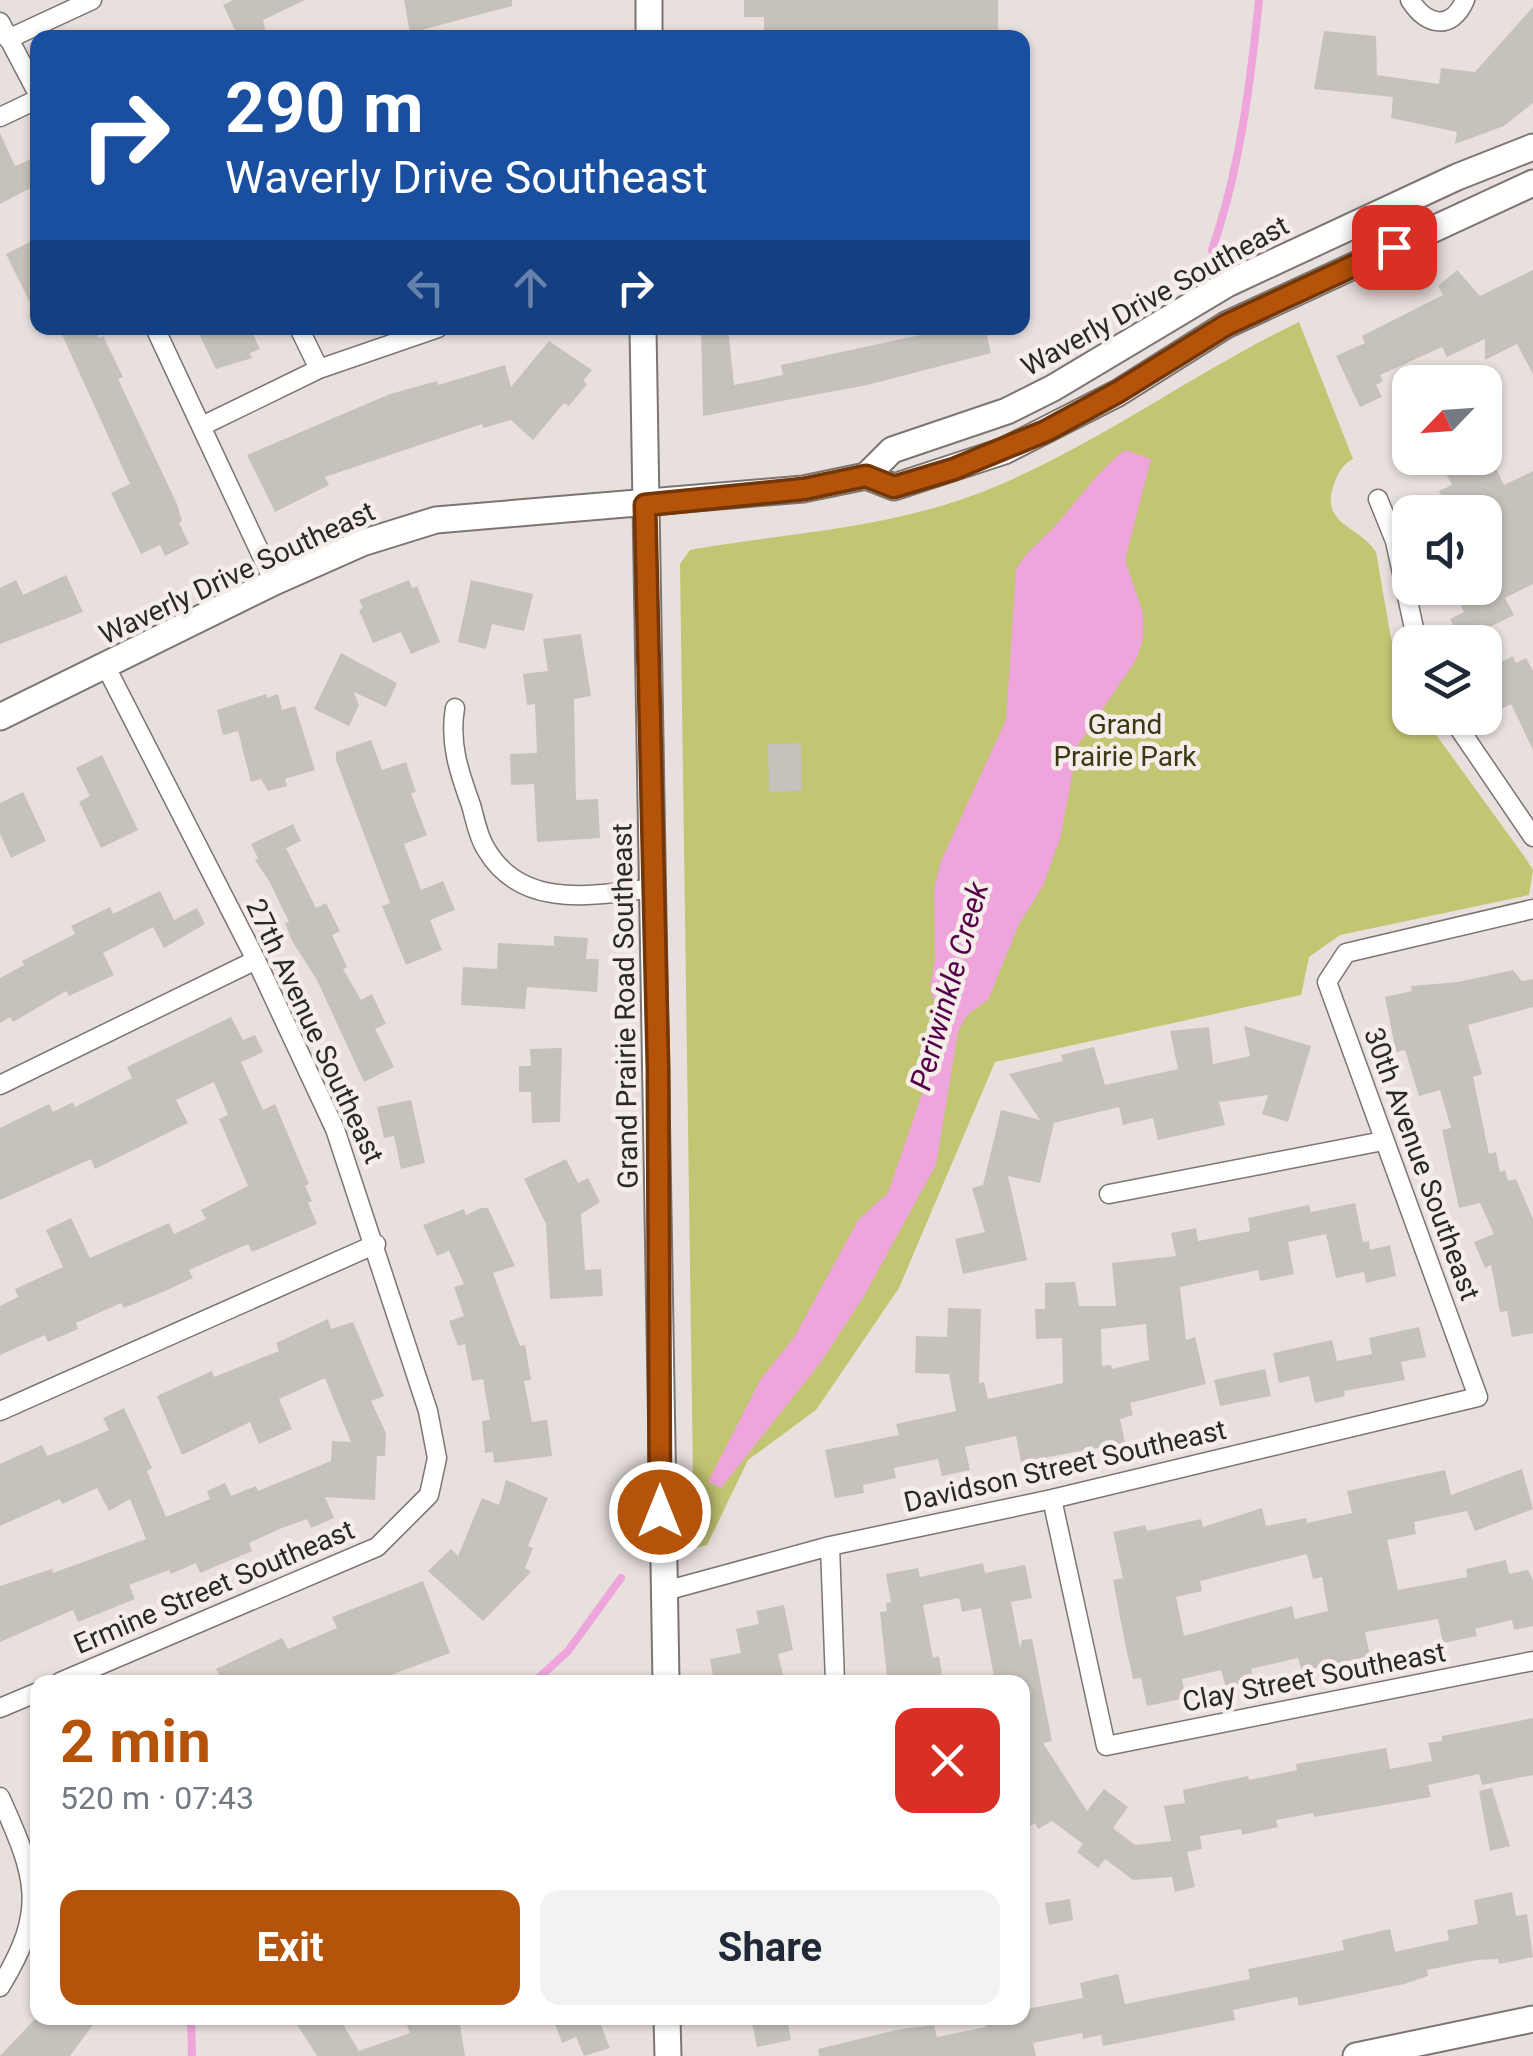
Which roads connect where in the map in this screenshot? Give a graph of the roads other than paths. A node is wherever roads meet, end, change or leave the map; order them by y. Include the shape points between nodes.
1 (92, 0) edge
2 (649, 0) edge
3 (1410, 0) edge
4 (1465, 0) edge
5 (4, 30) edge
6 (649, 30) edge
7 (30, 80) edge
8 (30, 100) edge
9 (0, 117) edge
10 (1533, 146) edge
11 (1533, 183) edge
12 (159, 335) edge
13 (303, 335) edge
14 (418, 335) edge
15 (643, 335) edge
16 (320, 369) junction
17 (204, 425) junction
18 (866, 476) junction
19 (1378, 499) dead end
20 (645, 505) junction
21 (274, 582) junction
22 (1412, 625) edge
23 (105, 666) junction
24 (455, 708) dead end
25 (0, 717) edge
26 (1464, 735) edge
27 (1533, 837) edge
28 (654, 888) junction
29 (1533, 910) edge
30 (256, 960) junction
31 (0, 1084) edge
32 (1383, 1141) junction
33 (1110, 1194) dead end
34 (376, 1244) junction
35 (1478, 1398) joint
36 (0, 1411) edge
37 (429, 1496) joint
38 (1052, 1499) junction
39 (830, 1546) junction
40 (665, 1591) junction
41 (1533, 1661) edge
42 (76, 1675) edge
43 (666, 1675) edge
44 (835, 1675) edge
45 (30, 1695) edge
46 (0, 1708) edge
47 (0, 1797) edge
48 (30, 1880) edge
49 (30, 1918) edge
50 (0, 1987) edge
51 (1533, 2019) edge
52 (667, 2025) edge
53 (668, 2056) edge
54 (1356, 2056) edge

1 - 5 street
2 - 6 main road
3 - 4 street via 1422,19 1438,24 1456,16
5 - 7 street
8 - 9 street
10 - 18 main road, Waverly Drive Southeast via 1227,284 1007,411 892,450
11 - 18 main road, Waverly Drive Southeast via 1226,325 1004,452 894,487
12 - 17 street
13 - 16 street
14 - 16 street
15 - 20 main road, Grand Prairie Road Southeast
16 - 17 street
17 - 21 street
18 - 20 main road, Waverly Drive Southeast
19 - 22 street via 1395,541
20 - 21 main road, Waverly Drive Southeast via 436,520
20 - 28 main road, Grand Prairie Road Southeast
21 - 23 main road, Waverly Drive Southeast
23 - 25 main road, Waverly Drive Southeast
23 - 30 street, 27th Avenue Southeast
24 - 28 street via 451,730 462,780 486,850 511,876 534,890 572,898
26 - 27 street
28 - 40 main road, Grand Prairie Road Southeast
29 - 32 street, 30th Avenue Southeast via 1346,953 1326,982
30 - 31 street
30 - 34 street, 27th Avenue Southeast via 335,1129
32 - 33 street
32 - 35 street, 30th Avenue Southeast
34 - 36 street
34 - 37 street, 27th Avenue Southeast via 428,1411 437,1458
35 - 38 street, Davidson Street Southeast
37 - 42 street, Ermine Street Southeast via 376,1547
38 - 39 street, Davidson Street Southeast
38 - 41 street, Clay Street Southeast via 1106,1746
39 - 40 street, Davidson Street Southeast
39 - 44 street
40 - 43 main road, Grand Prairie Road Southeast
45 - 46 street
47 - 48 street
49 - 50 street via 25,1946
51 - 54 main road
52 - 53 main road

